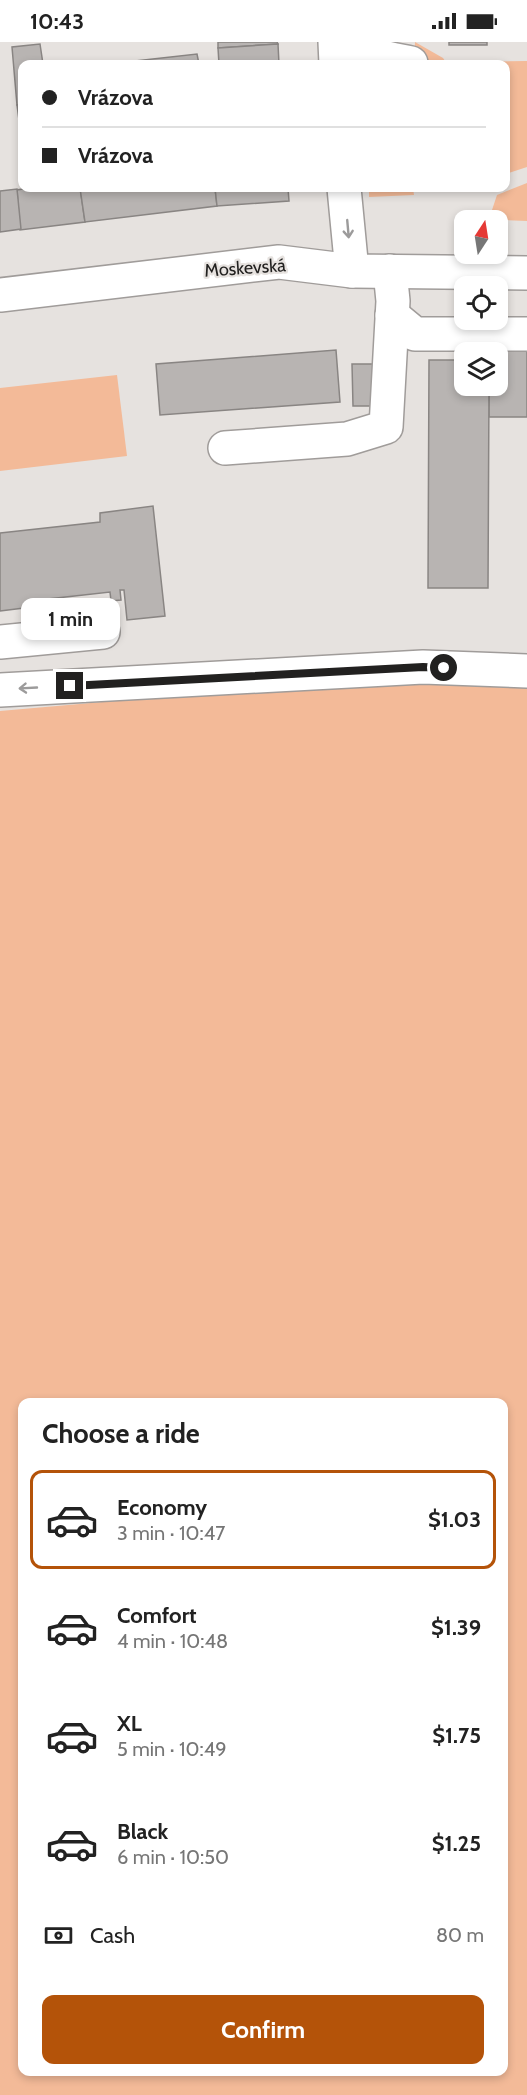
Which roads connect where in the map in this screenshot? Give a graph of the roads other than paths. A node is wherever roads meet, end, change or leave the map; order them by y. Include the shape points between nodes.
1 (335, 42) edge
2 (356, 42) edge
3 (336, 60) edge
4 (396, 60) edge
5 (344, 192) edge
6 (352, 271) junction
7 (390, 271) junction
8 (527, 273) edge
9 (0, 295) edge
10 (392, 315) junction
11 (527, 334) edge
12 (225, 448) dead end
13 (103, 632) dead end
14 (0, 642) edge
15 (527, 671) edge
16 (0, 690) edge

1 - 3 street
2 - 4 street via 362,49
5 -> 6 street
6 - 7 street, Moskevská
6 - 9 street, Moskevská via 279,262
7 - 8 street, Moskevská
7 - 10 street
10 - 11 street via 415,334
10 - 12 street via 386,427 347,439
13 - 14 street
15 -> 16 street via 423,667

